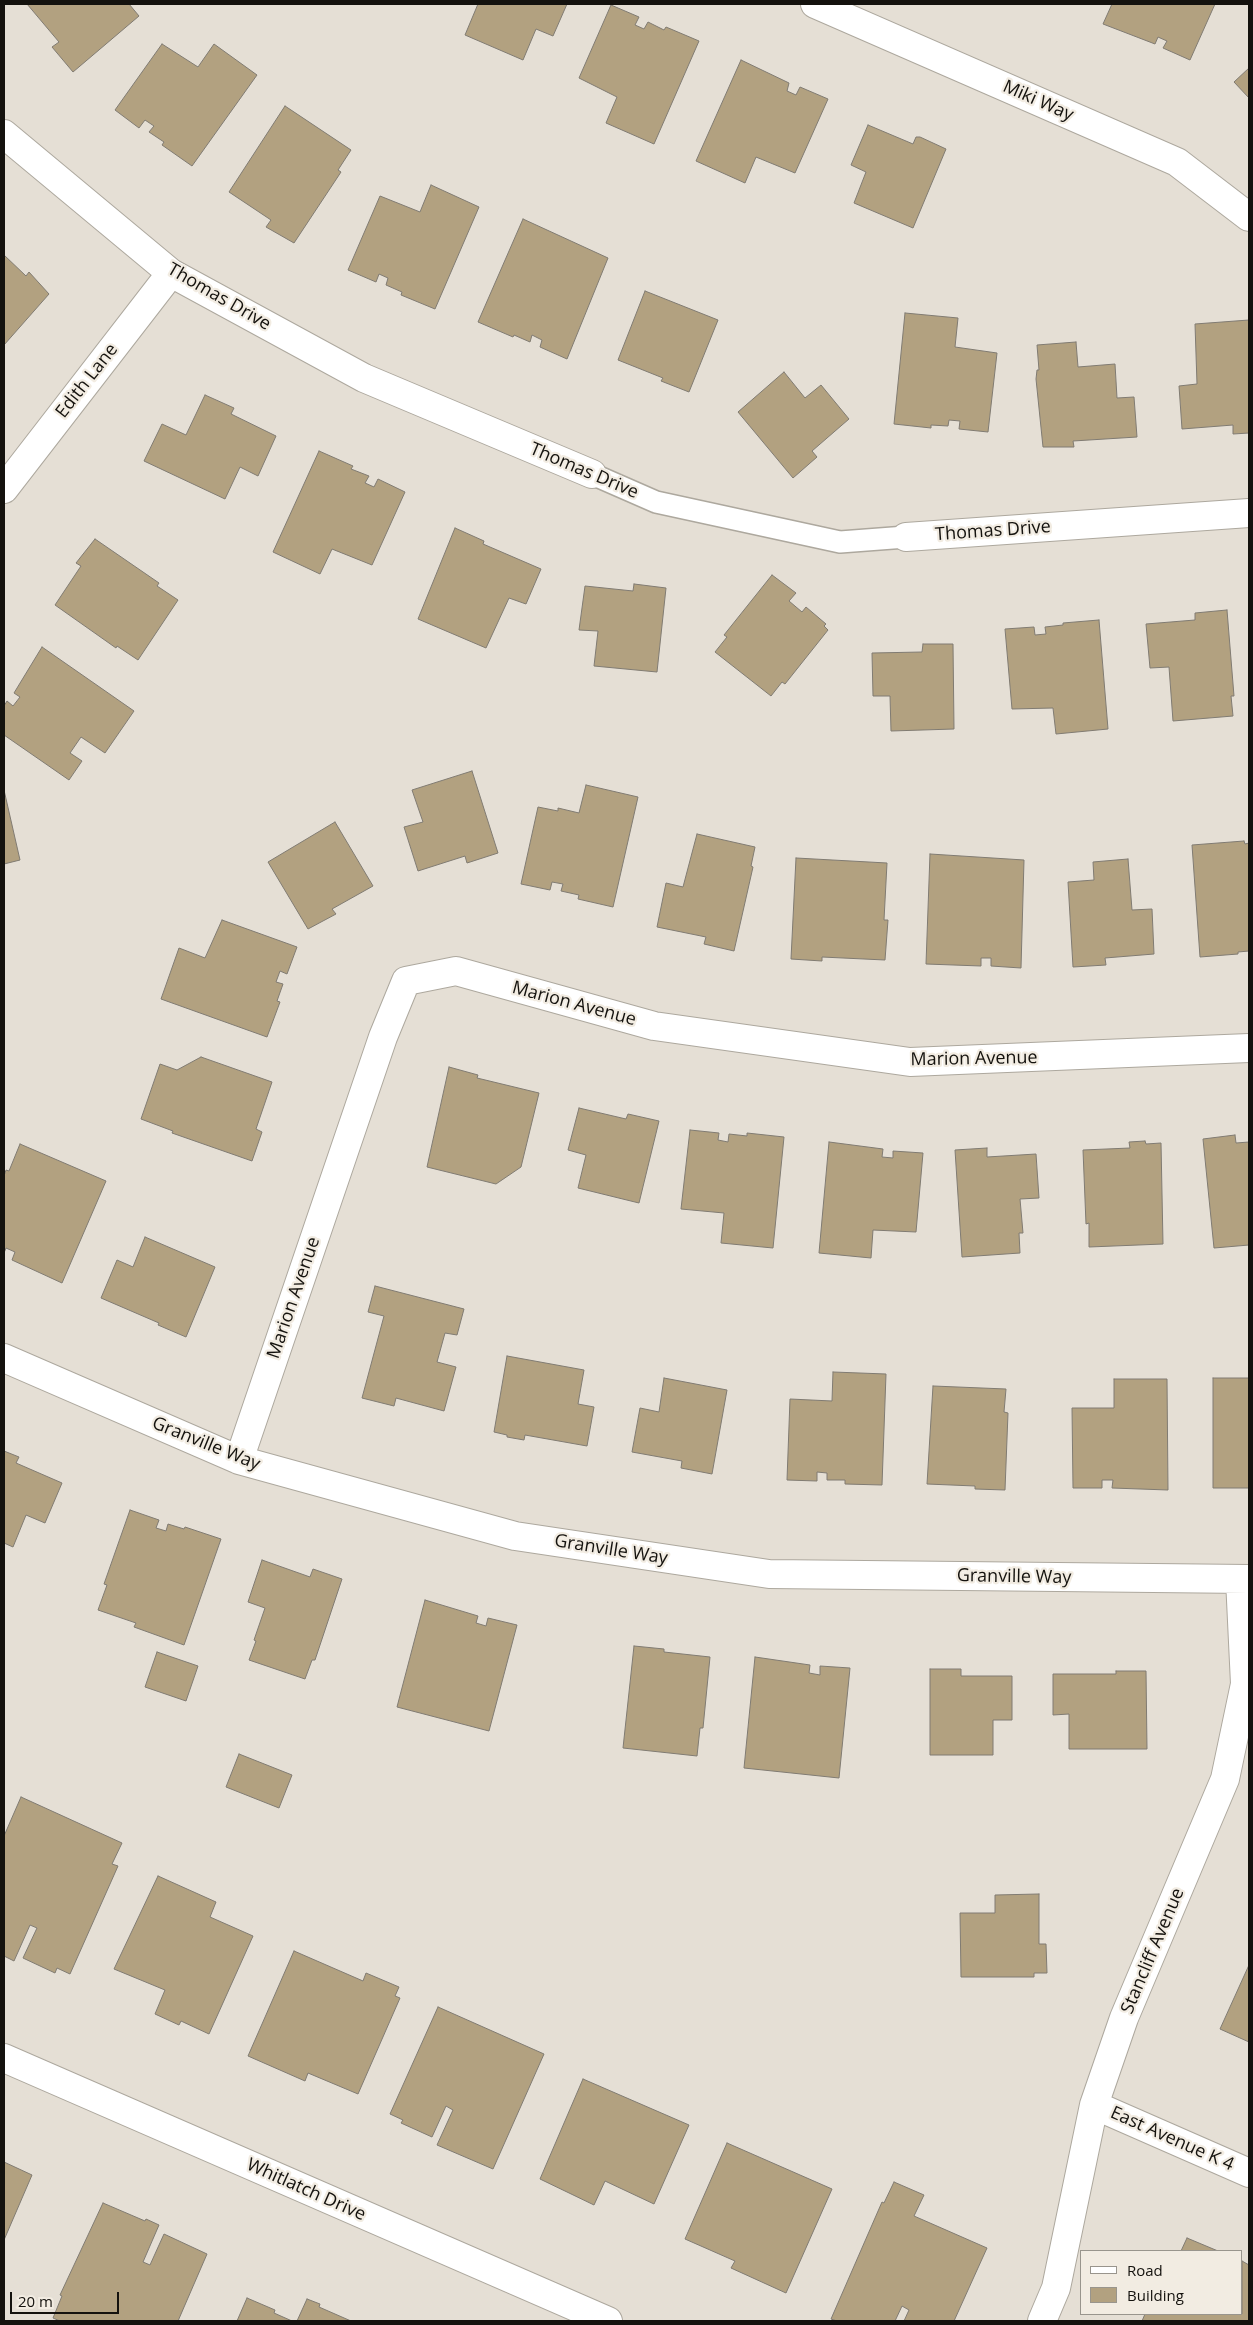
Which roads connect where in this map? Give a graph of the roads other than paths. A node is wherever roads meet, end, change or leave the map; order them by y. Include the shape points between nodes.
1 (815, 4) edge
2 (4, 134) edge
3 (1249, 217) edge
4 (171, 273) junction
5 (592, 474) joint
6 (4, 489) edge
7 (1249, 513) edge
8 (906, 537) joint
9 (1249, 1048) edge
10 (4, 1358) edge
11 (239, 1460) junction
12 (1245, 1579) edge
13 (4, 2058) edge
14 (1094, 2105) junction
15 (1249, 2173) edge
16 (608, 2321) edge
17 (1042, 2321) edge

1 - 3 street, Miki Way via 1177,162
2 - 4 street, Thomas Drive
4 - 5 street, Thomas Drive via 364,378
4 - 6 street, Edith Lane
5 - 8 lane, Thomas Drive via 656,502 840,542
7 - 8 street, Thomas Drive
9 - 11 street, Marion Avenue via 910,1062 654,1026 456,971 406,981 383,1037
10 - 11 street, Granville Way
11 - 12 street, Granville Way via 515,1536 769,1574
12 - 14 street, Stancliff Avenue via 1245,1684 1225,1780 1124,2018
13 - 16 street, Whitlatch Drive
14 - 15 street, East Avenue K 4
14 - 17 street, Stancliff Avenue via 1056,2288

